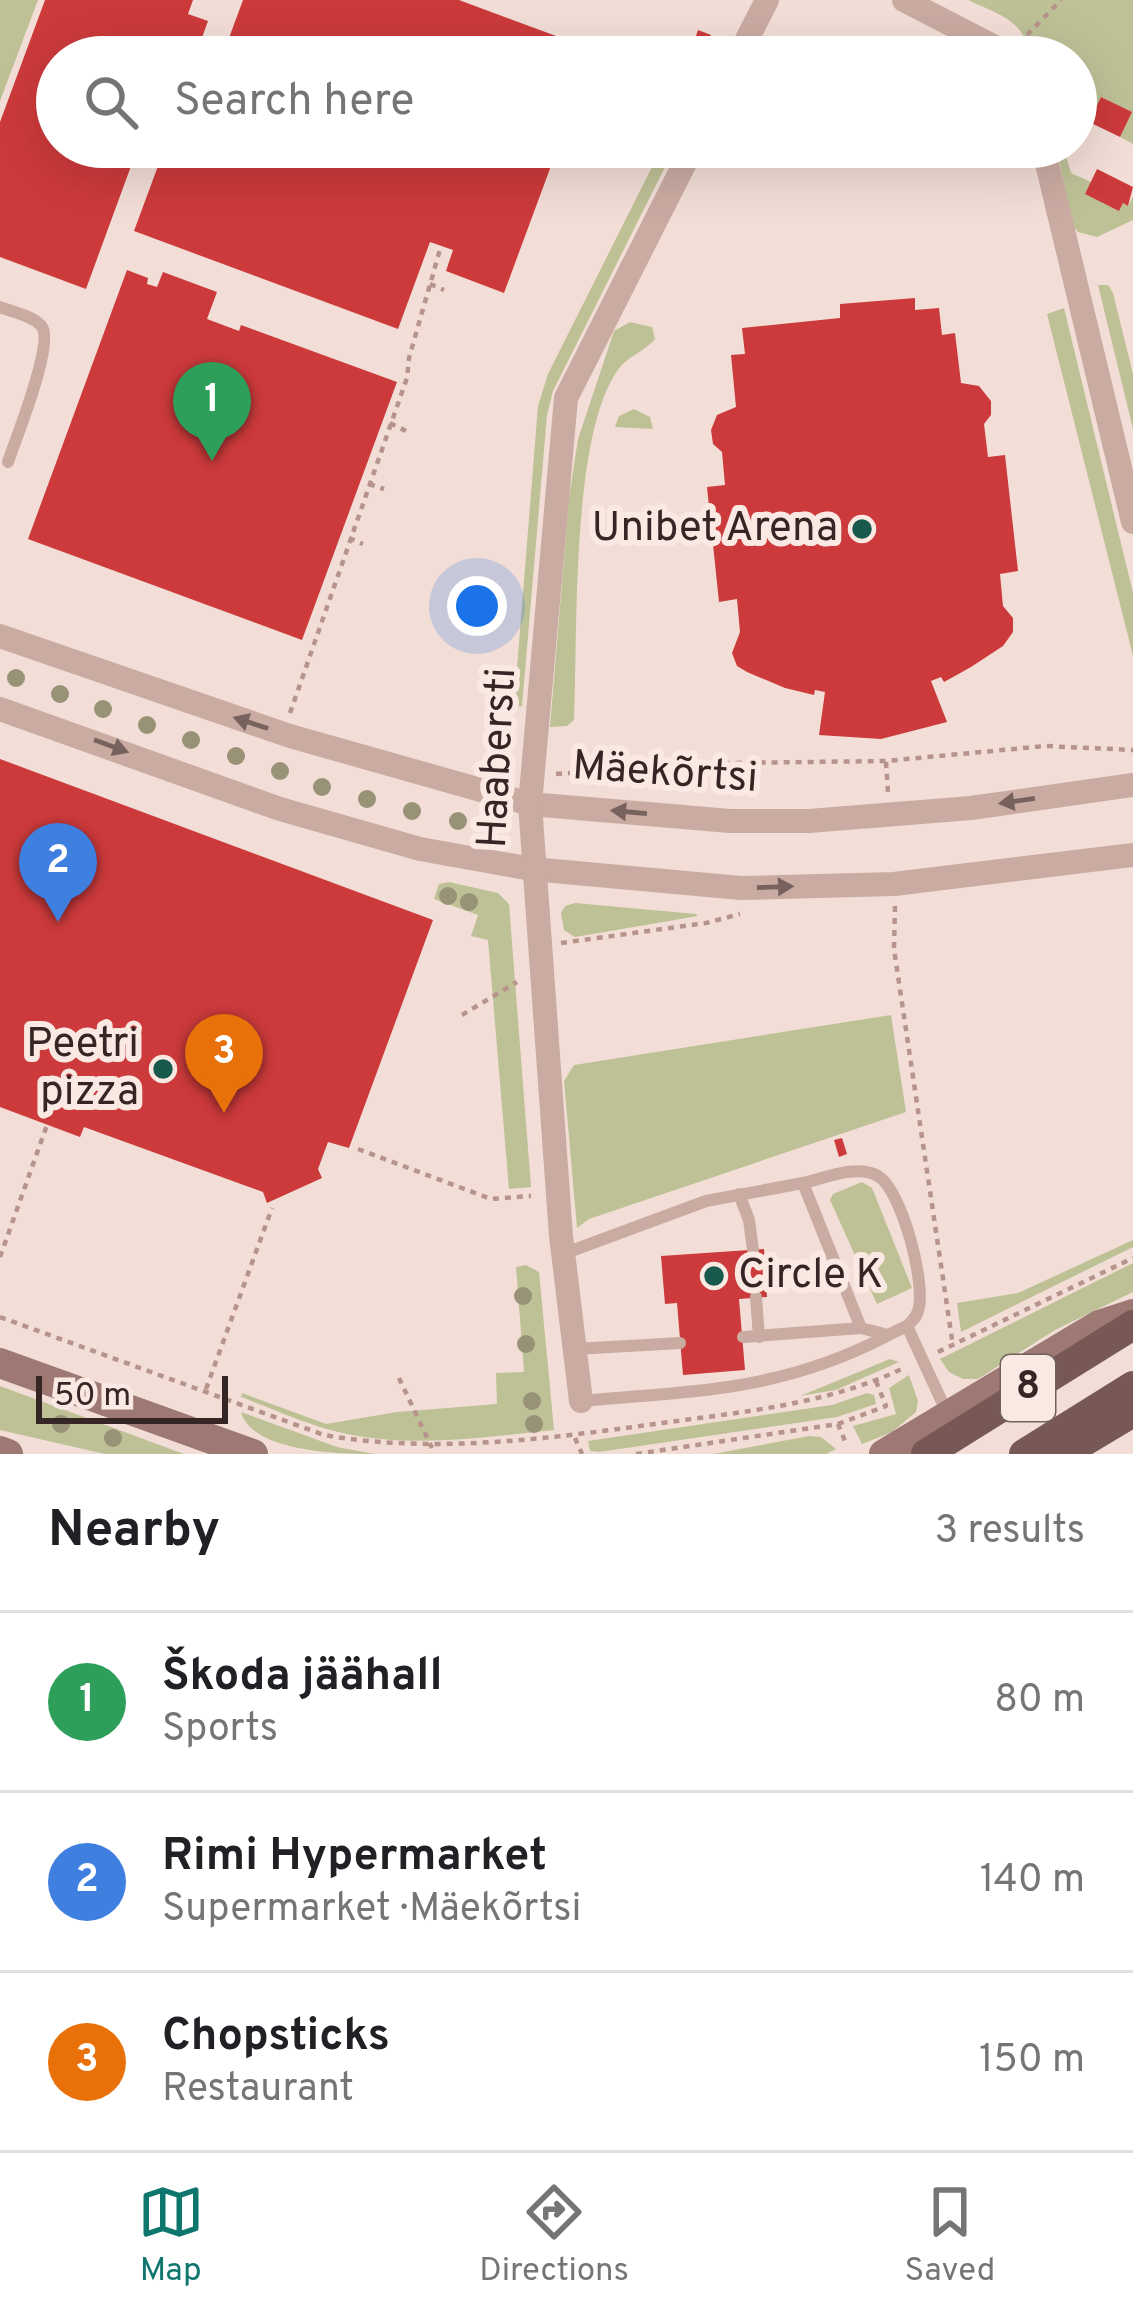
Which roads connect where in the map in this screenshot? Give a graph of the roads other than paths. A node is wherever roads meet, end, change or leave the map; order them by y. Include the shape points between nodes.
1 (767, 0) edge
2 (904, 0) edge
3 (749, 36) edge
4 (975, 36) edge
5 (681, 168) edge
6 (1048, 168) edge
7 (0, 307) edge
8 (8, 462) dead end
9 (1133, 522) edge
10 (0, 636) edge
11 (0, 709) edge
12 (1133, 784) edge
13 (530, 804) junction
14 (1133, 855) edge
15 (532, 869) junction
16 (803, 1183) junction
17 (740, 1194) junction
18 (753, 1250) dead end
19 (563, 1254) junction
20 (756, 1298) dead end
21 (1133, 1314) edge
22 (1133, 1325) edge
23 (907, 1326) junction
24 (861, 1328) junction
25 (888, 1335) junction
26 (742, 1337) dead end
27 (759, 1337) junction
28 (1133, 1340) edge
29 (680, 1342) dead end
30 (575, 1349) junction
31 (0, 1363) edge
32 (1133, 1385) edge
33 (581, 1401) joint
34 (1133, 1412) edge
35 (956, 1439) edge
36 (253, 1454) edge
37 (884, 1454) edge
38 (926, 1454) edge
39 (1024, 1454) edge
40 (1063, 1454) edge

1 - 3 street
2 - 4 street
5 - 13 street, Haabersti via 566,398
6 - 9 street
7 - 8 lane via 45,331
13 -> 10 street, Mäekõrtsi via 290,736
11 -> 15 street via 280,808 420,850
12 -> 13 street, Mäekõrtsi via 890,817 730,820
13 - 15 street, Haabersti
15 -> 14 street via 741,888 894,884
15 - 19 street, Haabersti
16 - 17 lane
16 - 23 lane via 857,1170 891,1189 920,1297
16 - 24 lane
17 - 18 lane
17 - 19 lane
19 - 30 street, Haabersti
20 - 27 lane
21 - 35 main road via 1099,1325
22 - 35 main road, 8
23 - 25 lane
23 - 35 lane
24 - 25 lane
24 - 27 lane
25 - 33 lane via 749,1387
26 - 27 lane
28 - 35 main road
29 - 30 lane
30 - 33 street, Haabersti
31 - 36 main road
32 - 39 main road, 8
34 - 40 main road, 8
35 - 37 main road
35 - 38 main road, 8

